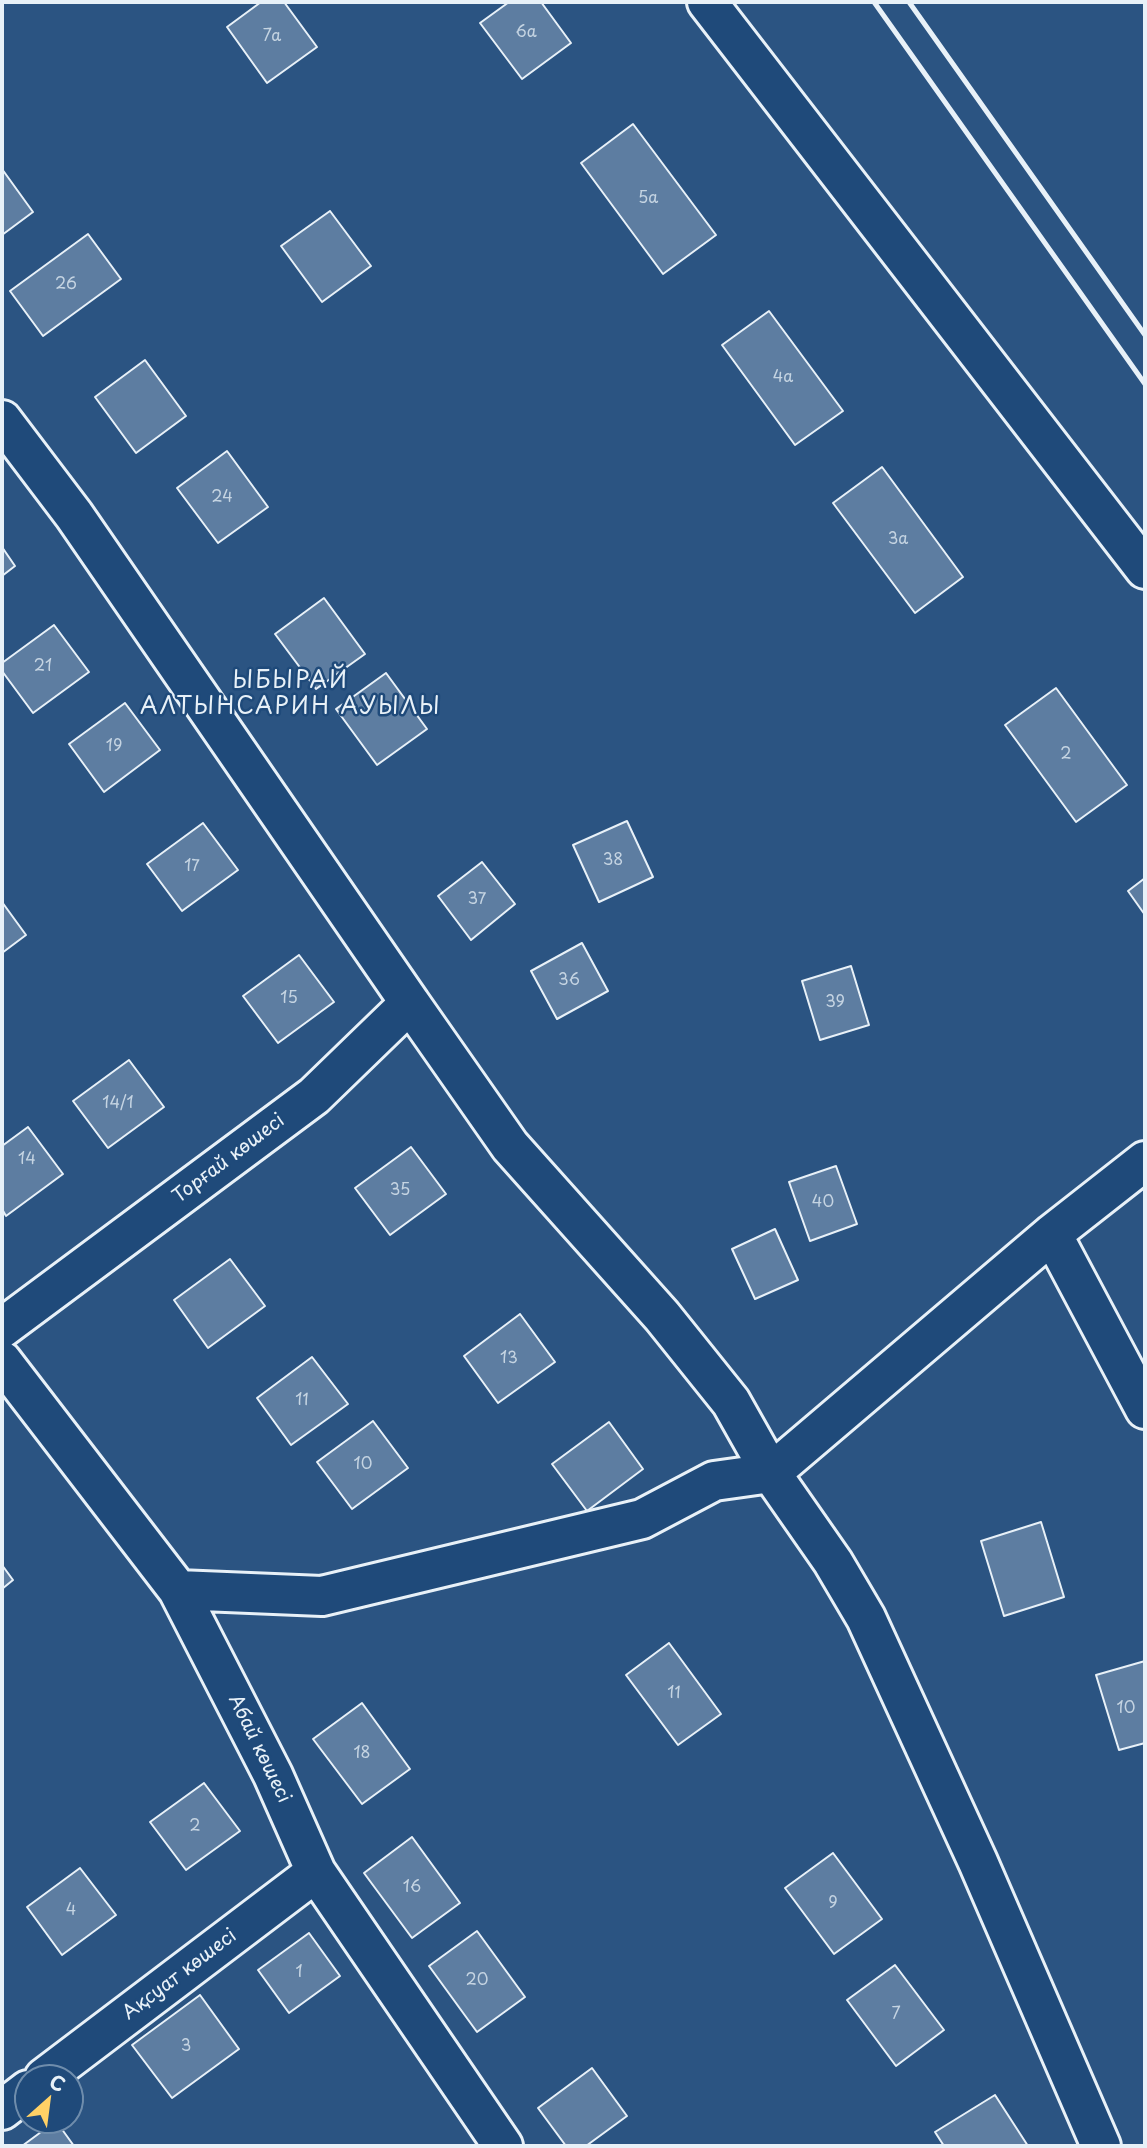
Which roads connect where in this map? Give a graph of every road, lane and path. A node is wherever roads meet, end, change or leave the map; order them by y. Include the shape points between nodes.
1 (707, 2) edge
2 (2, 421) edge
3 (1145, 569) edge
4 (410, 1003) junction
5 (1145, 1161) edge
6 (1052, 1234) junction
7 (2, 1328) edge
8 (2, 1362) edge
9 (1145, 1409) edge
10 (771, 1473) junction
11 (178, 1590) junction
12 (316, 1872) junction
13 (62, 2064) edge
14 (503, 2146) edge
15 (1101, 2146) edge

1 - 3 street
2 - 4 street via 74,515
4 - 7 street, Торғай көшесі via 314,1096
4 - 10 street via 510,1146 662,1316 731,1402
5 - 6 street
6 - 9 street
6 - 10 street
8 - 11 street, Абай көшесі
10 - 11 street via 714,1481 642,1519 322,1596
10 - 15 street via 866,1618
11 - 12 street, Абай көшесі via 273,1775
12 - 13 street, Ақсуат көшесі
12 - 14 street, Абай көшесі

